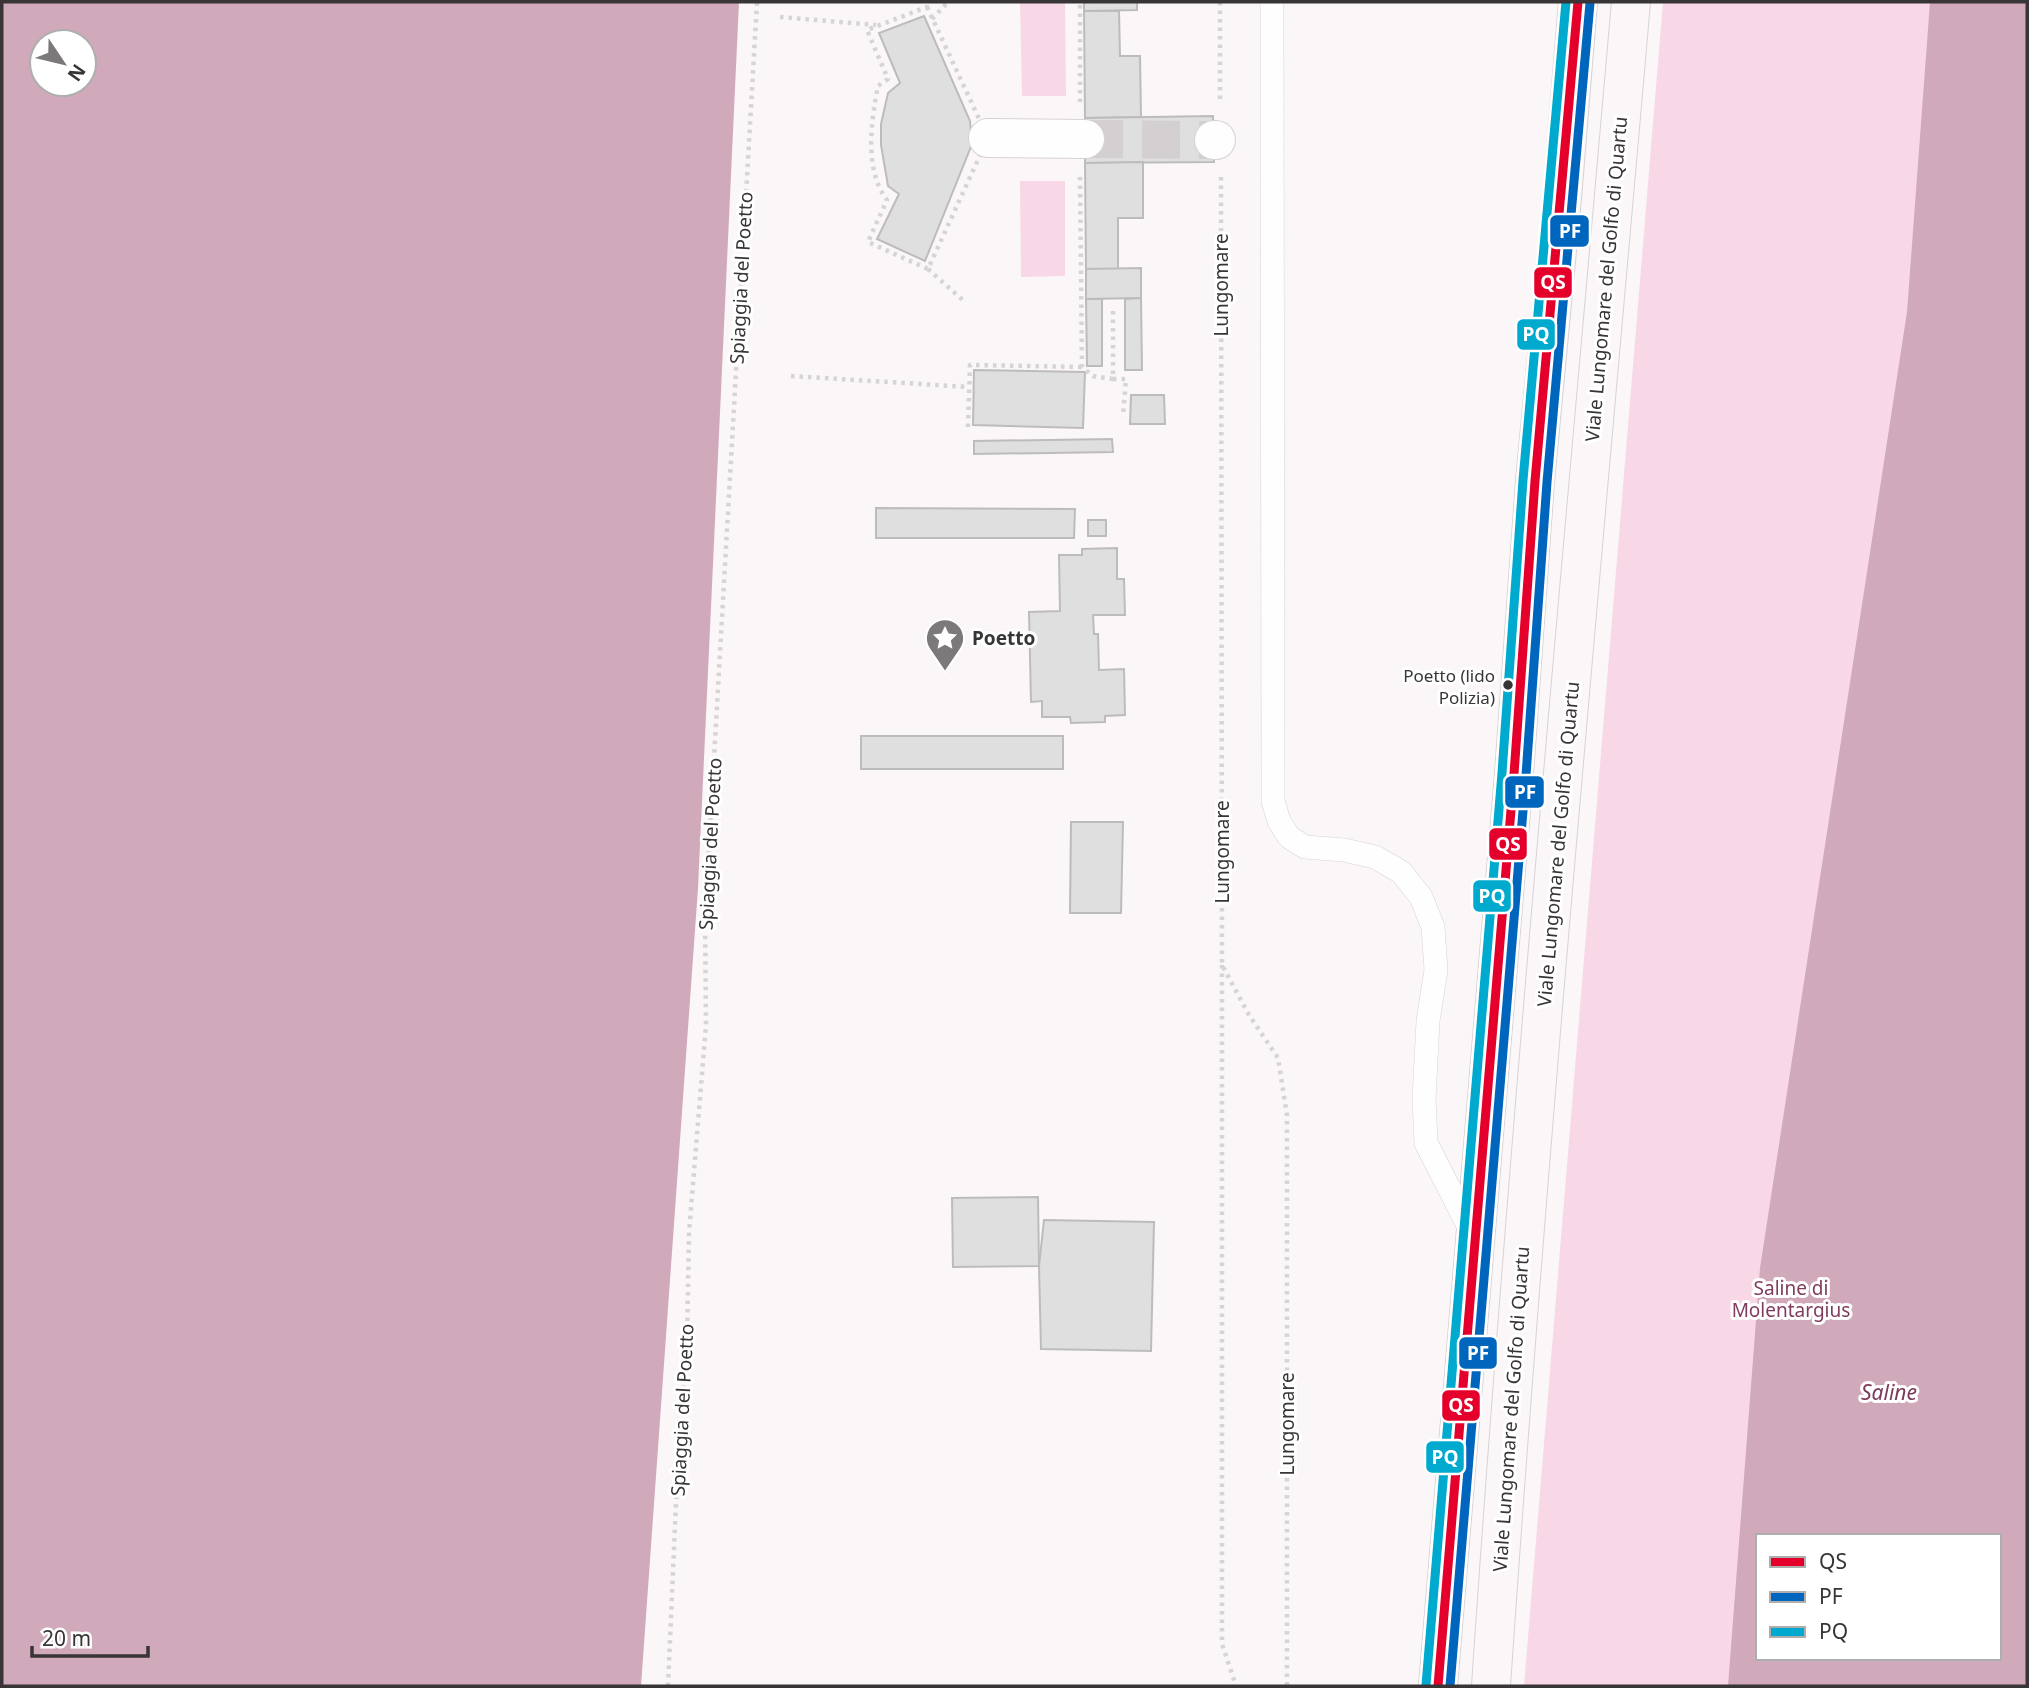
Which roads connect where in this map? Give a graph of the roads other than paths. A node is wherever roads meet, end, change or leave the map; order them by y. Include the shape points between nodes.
1 (1272, 2) edge
2 (1578, 2) edge
3 (1631, 2) edge
4 (988, 138) road end
5 (1082, 139) tunnel mouth
6 (1474, 1238) junction
7 (1437, 1686) edge
8 (1491, 1686) edge

1 - 6 lane via 1273,801 1289,836 1305,847 1374,857 1401,872 1421,897 1433,927 1436,971 1428,1021 1426,1143
2 - 6 main road
3 - 8 main road, Viale Lungomare del Golfo di Quartu via 1588,469
4 - 5 street
6 - 7 main road

